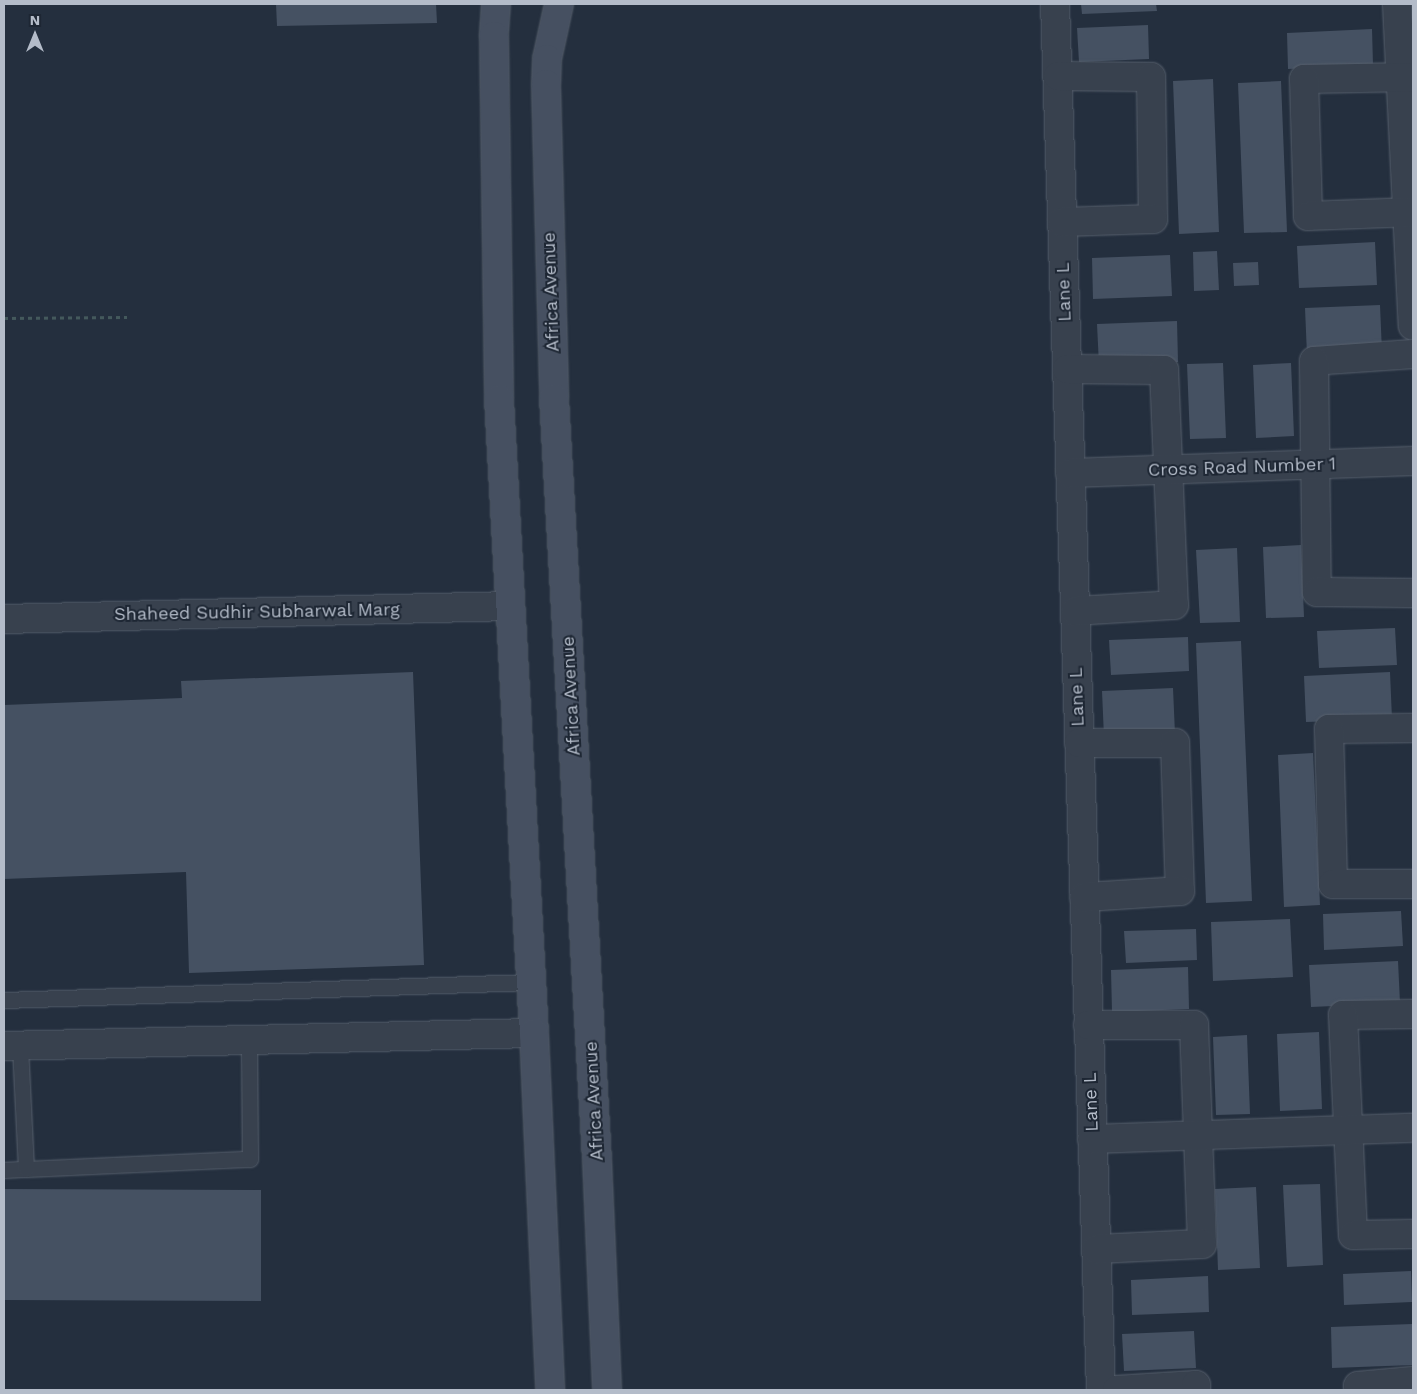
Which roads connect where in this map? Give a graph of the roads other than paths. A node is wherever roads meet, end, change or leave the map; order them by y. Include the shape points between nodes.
1 (496, 4) edge
2 (559, 4) edge
3 (1055, 4) edge
4 (1397, 4) edge
5 (1058, 76) junction
6 (1407, 77) edge
7 (1410, 212) edge
8 (1062, 222) junction
9 (1413, 326) edge
10 (1413, 354) edge
11 (1067, 368) junction
12 (1413, 461) edge
13 (1317, 464) junction
14 (1170, 470) junction
15 (1070, 473) junction
16 (1413, 593) edge
17 (510, 606) junction
18 (1075, 611) junction
19 (4, 619) edge
20 (1413, 728) edge
21 (1079, 743) junction
22 (1413, 884) edge
23 (1084, 898) junction
24 (531, 982) junction
25 (4, 1000) edge
26 (1413, 1014) edge
27 (1088, 1025) junction
28 (534, 1033) junction
29 (250, 1040) junction
30 (12, 1046) edge
31 (1413, 1128) edge
32 (1347, 1131) junction
33 (1197, 1136) junction
34 (1092, 1139) junction
35 (26, 1169) junction
36 (4, 1170) edge
37 (1413, 1234) edge
38 (1096, 1249) junction
39 (1413, 1381) edge
40 (550, 1390) edge
41 (606, 1390) edge
42 (1101, 1390) edge
43 (1117, 1390) edge
44 (1196, 1390) edge
45 (1358, 1390) edge

1 - 17 main road via 499,399
2 - 41 main road, Africa Avenue via 547,59 546,84 554,398 597,1159
3 - 5 street, Lane L
4 - 6 street
5 - 8 street, Lane L
5 - 8 street via 1151,77 1153,219
6 - 7 street
6 - 7 street via 1304,79 1308,216
7 - 9 street
8 - 11 street, Lane L
10 - 13 street via 1314,361
11 - 14 street via 1164,370
11 - 15 street, Lane L
12 - 13 street, Cross Road Number 1
13 - 14 street, Cross Road Number 1
13 - 16 street via 1317,592
14 - 15 street, Cross Road Number 1
14 - 18 street via 1174,605
15 - 18 street, Lane L
17 - 19 street, Shaheed Sudhir Subharwal Marg
17 - 24 main road
18 - 21 street, Lane L
20 - 22 street via 1329,730 1333,884
21 - 23 street, Lane L
21 - 23 street via 1175,743 1180,891
23 - 27 street, Lane L
24 - 25 lane
24 - 28 main road
26 - 32 street via 1342,1015
27 - 33 street via 1194,1025
27 - 34 street, Lane L
28 - 29 street
28 - 40 main road
29 - 30 street
29 - 35 lane via 250,1159
30 - 35 lane
31 - 32 street
32 - 33 street
32 - 37 street via 1353,1235
33 - 34 street
33 - 38 street via 1202,1244
34 - 38 street, Lane L
35 - 36 lane
38 - 42 street, Lane L
39 - 45 street via 1358,1386
43 - 44 street via 1196,1385

